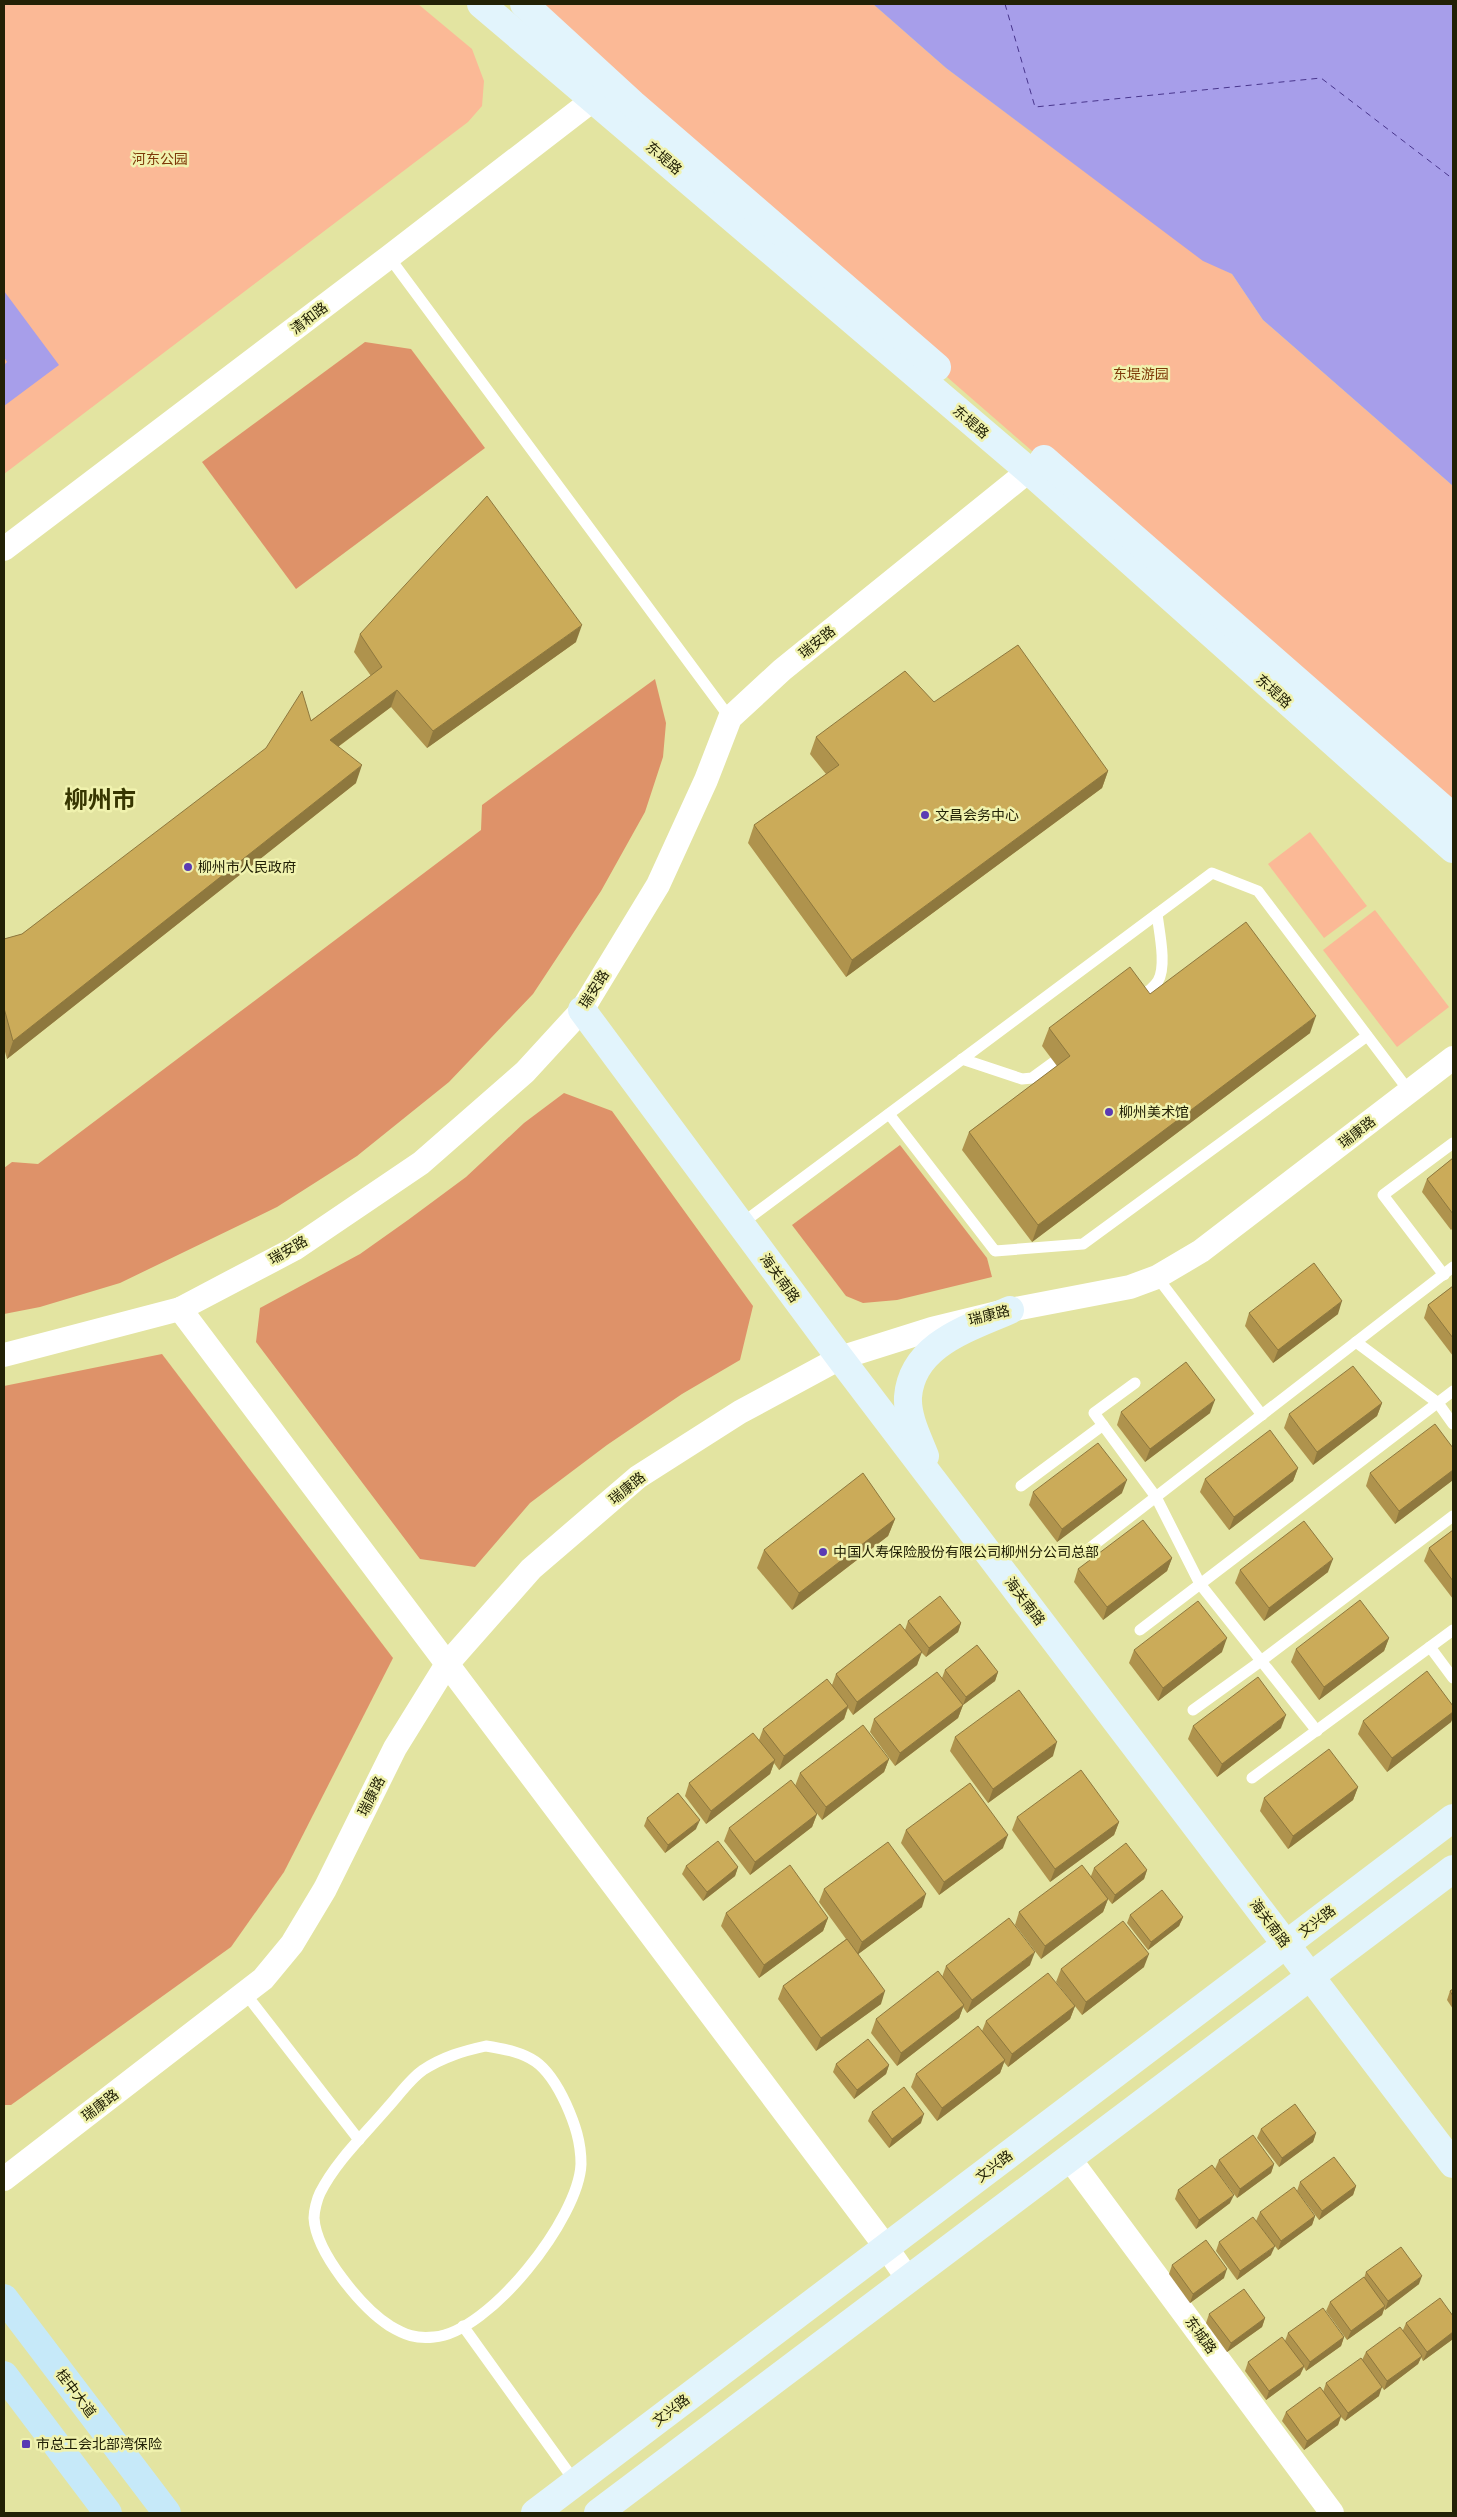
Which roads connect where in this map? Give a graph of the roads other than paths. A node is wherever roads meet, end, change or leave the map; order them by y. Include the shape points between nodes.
1 (481, 4) edge
2 (524, 4) edge
3 (603, 92) junction
4 (389, 257) junction
5 (1036, 465) junction
6 (4, 549) edge
7 (730, 718) junction
8 (1453, 817) edge
9 (1453, 849) edge
10 (1157, 914) junction
11 (1136, 1001) edge
12 (582, 1010) junction
13 (1368, 1036) junction
14 (1453, 1058) edge
15 (962, 1060) junction
16 (1054, 1062) dead end
17 (1409, 1092) junction
18 (888, 1114) junction
19 (1453, 1143) edge
20 (741, 1224) junction
21 (1453, 1267) edge
22 (1444, 1275) junction
23 (1156, 1277) junction
24 (180, 1309) junction
25 (1010, 1310) junction
26 (1356, 1342) junction
27 (4, 1355) edge
28 (840, 1358) junction
29 (1135, 1383) dead end
30 (1453, 1391) edge
31 (1438, 1403) junction
32 (1262, 1415) junction
33 (1103, 1424) junction
34 (1453, 1424) edge
35 (935, 1483) junction
36 (1021, 1486) dead end
37 (1156, 1497) junction
38 (1453, 1516) edge
39 (1086, 1551) dead end
40 (1200, 1584) junction
41 (1140, 1630) dead end
42 (1453, 1630) edge
43 (1430, 1647) junction
44 (1261, 1662) junction
45 (447, 1664) junction
46 (1453, 1678) edge
47 (1193, 1710) dead end
48 (1317, 1731) junction
49 (1252, 1778) dead end
50 (1453, 1818) edge
51 (1453, 1869) edge
52 (1286, 1944) junction
53 (1310, 1976) junction
54 (245, 1993) junction
55 (360, 2140) junction
56 (1069, 2158) junction
57 (1453, 2164) edge
58 (4, 2179) edge
59 (886, 2247) junction
60 (908, 2280) junction
61 (4, 2298) edge
62 (463, 2326) junction
63 (4, 2375) edge
64 (576, 2483) junction
65 (108, 2513) edge
66 (167, 2513) edge
67 (535, 2513) edge
68 (598, 2513) edge
69 (1332, 2513) edge

1 - 3 main road
2 - 3 main road
3 - 4 street, 清和路
3 - 5 main road
4 - 6 street, 清和路
4 - 7 lane
5 - 7 street, 瑞安路 via 782,670
5 - 8 main road
5 - 9 main road, 东堤路
7 - 12 street, 瑞安路 via 706,780 658,884
10 - 11 lane via 1162,969 1151,989
10 - 13 lane via 1212,873 1258,891
10 - 15 lane
12 - 20 main road, 海关南路
12 - 24 street, 瑞安路 via 525,1072 421,1163 294,1248
13 - 17 lane
13 - 18 lane via 1083,1244 994,1251
14 - 17 street, 瑞康路
15 - 16 lane via 1022,1079 1032,1078
15 - 18 lane
17 - 23 street, 瑞康路 via 1201,1251
18 - 20 lane
19 - 22 lane via 1383,1195
20 - 28 main road, 海关南路
21 - 22 lane
22 - 26 lane
23 - 25 street, 瑞康路 via 1095,1296
23 - 32 lane
24 - 27 street, 瑞安路
24 - 45 street
25 - 28 street, 瑞康路 via 932,1329
25 - 35 main road via 942,1342 929,1352 912,1380 908,1398 910,1413
26 - 31 lane
26 - 32 lane
28 - 35 main road, 海关南路
28 - 45 street, 瑞康路 via 740,1412 638,1477 531,1569
29 - 33 lane via 1094,1413
30 - 31 lane
31 - 34 lane
31 - 40 lane
32 - 37 lane
33 - 36 lane
33 - 37 lane
35 - 52 main road, 海关南路
37 - 39 lane
37 - 40 lane
38 - 44 lane
40 - 41 lane
40 - 44 lane
42 - 43 lane
43 - 46 lane
43 - 48 lane
44 - 47 lane
44 - 48 lane
45 - 54 street, 瑞康路 via 395,1748 324,1889 292,1944 263,1979
45 - 59 street
48 - 49 lane
50 - 52 main road, 文兴路
51 - 53 main road
52 - 53 main road, 海关南路
52 - 59 main road, 文兴路
53 - 56 main road
53 - 57 main road, 海关南路
54 - 55 lane
54 - 58 street, 瑞康路
55 - 62 lane via 320,2195 314,2217 319,2240 360,2301 407,2337 436,2337
55 - 62 lane via 421,2071 450,2054 486,2046 515,2051 541,2063 557,2085 578,2131 581,2166 572,2201 523,2274 500,2300
56 - 60 main road
56 - 69 street, 东城路
59 - 60 street
59 - 64 main road, 文兴路
60 - 68 main road
61 - 66 main road, 桂中大道
62 - 64 lane
63 - 65 main road
64 - 67 main road, 文兴路

